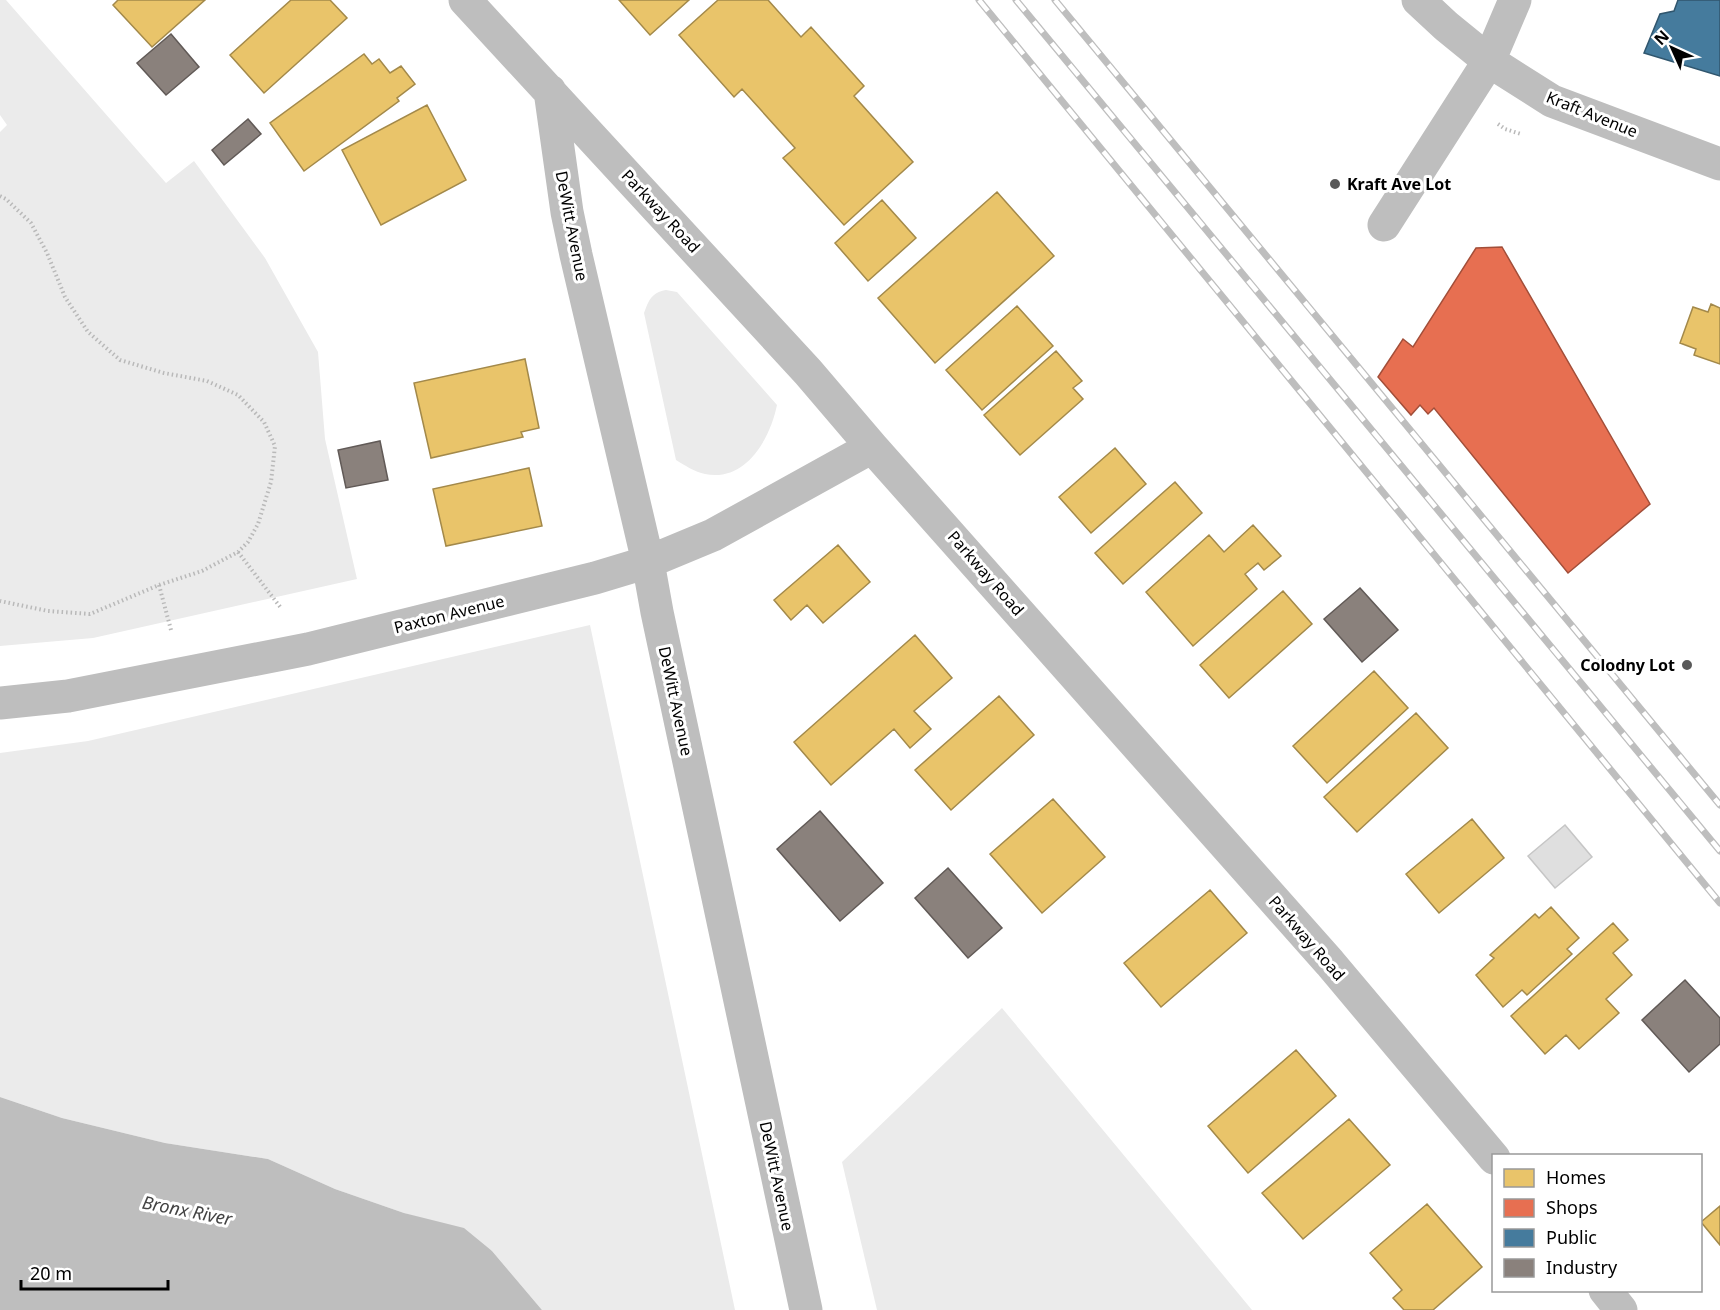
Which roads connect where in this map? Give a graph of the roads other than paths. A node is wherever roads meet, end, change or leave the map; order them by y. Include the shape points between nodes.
1 (465, 0) edge
2 (1418, 0) edge
3 (1515, 0) edge
4 (1489, 61) junction
5 (550, 92) junction
6 (1720, 164) edge
7 (1384, 225) dead end
8 (872, 447) junction
9 (648, 562) junction
10 (0, 702) edge
11 (1492, 1156) edge
12 (1607, 1292) edge
13 (806, 1310) edge
14 (1622, 1310) edge

1 - 5 street, Parkway Road
2 - 4 street, Kraft Avenue
3 - 4 street
4 - 6 street, Kraft Avenue via 1552,101
4 - 7 street
5 - 8 street, Parkway Road
5 - 9 street, DeWitt Avenue via 572,234
8 - 9 street, Paxton Avenue via 713,535
8 - 11 street, Parkway Road via 1330,963
9 - 10 street, Paxton Avenue via 308,650 68,696
9 - 13 street, DeWitt Avenue
12 - 14 street

